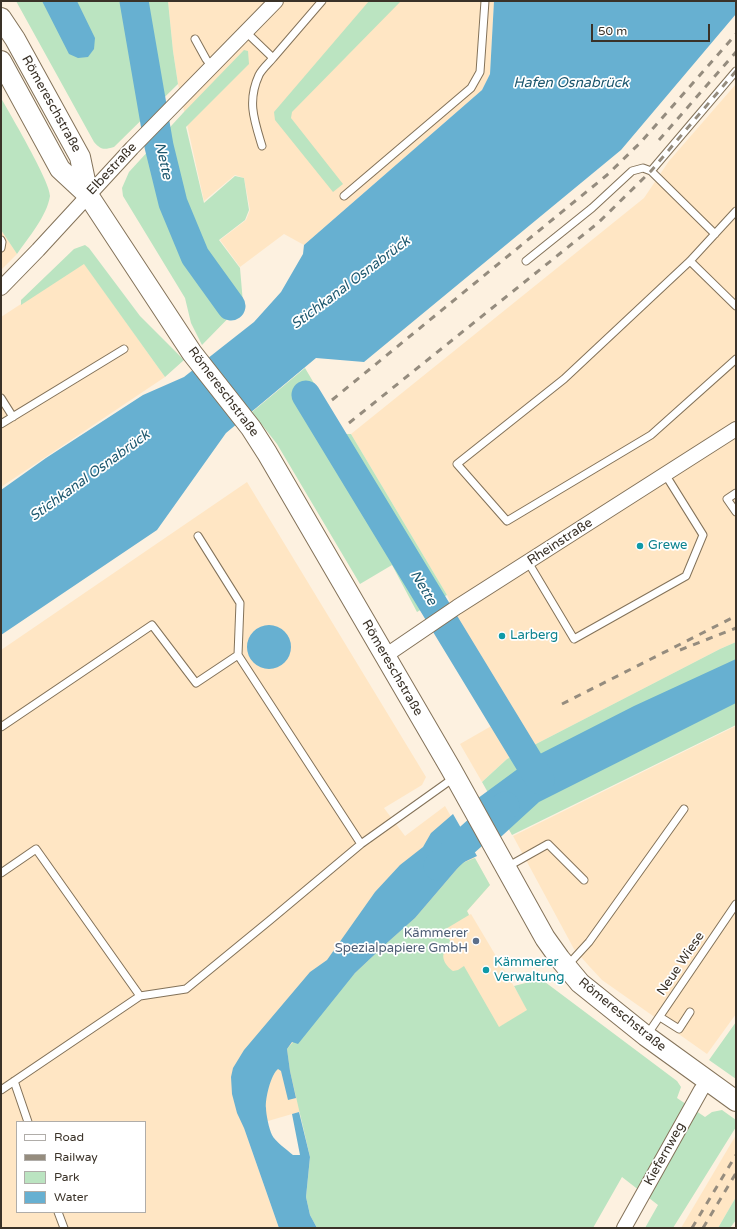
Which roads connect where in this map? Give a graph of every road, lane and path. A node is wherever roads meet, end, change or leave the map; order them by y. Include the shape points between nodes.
1 (276, 1) edge
2 (322, 1) edge
3 (485, 1) edge
4 (1, 18) edge
5 (246, 32) junction
6 (195, 39) dead end
7 (273, 58) junction
8 (1, 62) edge
9 (212, 67) junction
10 (736, 71) edge
11 (262, 146) dead end
12 (651, 171) junction
13 (88, 195) junction
14 (344, 196) dead end
15 (736, 211) edge
16 (715, 234) junction
17 (1, 240) edge
18 (1, 248) edge
19 (526, 261) dead end
20 (690, 261) junction
21 (1, 288) edge
22 (736, 306) edge
23 (124, 349) dead end
24 (736, 359) edge
25 (1, 398) edge
26 (13, 417) junction
27 (1, 424) edge
28 (736, 429) edge
29 (665, 474) junction
30 (736, 493) edge
31 (736, 512) edge
32 (198, 536) dead end
33 (528, 562) junction
34 (238, 655) junction
35 (385, 656) junction
36 (1, 727) edge
37 (455, 777) junction
38 (684, 809) dead end
39 (361, 844) junction
40 (505, 868) junction
41 (1, 873) edge
42 (584, 880) dead end
43 (736, 904) edge
44 (566, 967) junction
45 (140, 996) junction
46 (690, 1012) dead end
47 (660, 1017) junction
48 (646, 1036) junction
49 (14, 1081) junction
50 (708, 1081) junction
51 (1, 1090) edge
52 (736, 1101) edge
53 (28, 1121) edge
54 (58, 1213) edge
55 (64, 1228) edge
56 (624, 1228) edge

1 - 5 street, Elbestraße
2 - 7 lane
3 - 14 lane via 480,72 471,88
4 - 13 main road, Römereschstraße via 80,157
5 - 7 lane
5 - 9 street, Elbestraße
6 - 9 lane
7 - 11 lane via 260,74 253,95 253,120
8 - 13 main road, Römereschstraße via 60,169
9 - 13 street, Elbestraße
10 - 12 lane
12 - 16 lane
12 - 19 lane via 643,168 632,171 592,208
13 - 21 street, Elbestraße
13 - 35 main road, Römereschstraße via 192,353 251,428
15 - 16 lane
16 - 20 lane
17 - 18 lane
20 - 22 lane
20 - 24 lane via 564,379 457,464 507,522 652,436
23 - 26 lane
25 - 26 lane
26 - 27 lane
28 - 29 street, Rheinstraße
29 - 33 street, Rheinstraße
29 - 33 lane via 703,535 686,576 574,639
30 - 31 lane via 727,499
32 - 34 lane via 240,603
33 - 35 street, Rheinstraße
34 - 36 lane via 196,683 152,625
34 - 39 lane
35 - 37 main road, Römereschstraße
37 - 39 lane
37 - 40 main road, Römereschstraße
38 - 44 lane via 589,942
39 - 45 lane via 186,989
40 - 42 lane via 548,844
40 - 44 main road, Römereschstraße via 545,938
41 - 45 lane via 36,849
43 - 47 lane, Neue Wiese
44 - 48 main road, Römereschstraße via 580,983
45 - 49 lane
46 - 47 lane via 679,1029
47 - 48 lane, Neue Wiese
48 - 50 main road, Römereschstraße
49 - 51 lane
49 - 53 lane
50 - 52 main road, Römereschstraße
50 - 56 street, Kiefernweg
54 - 55 lane

